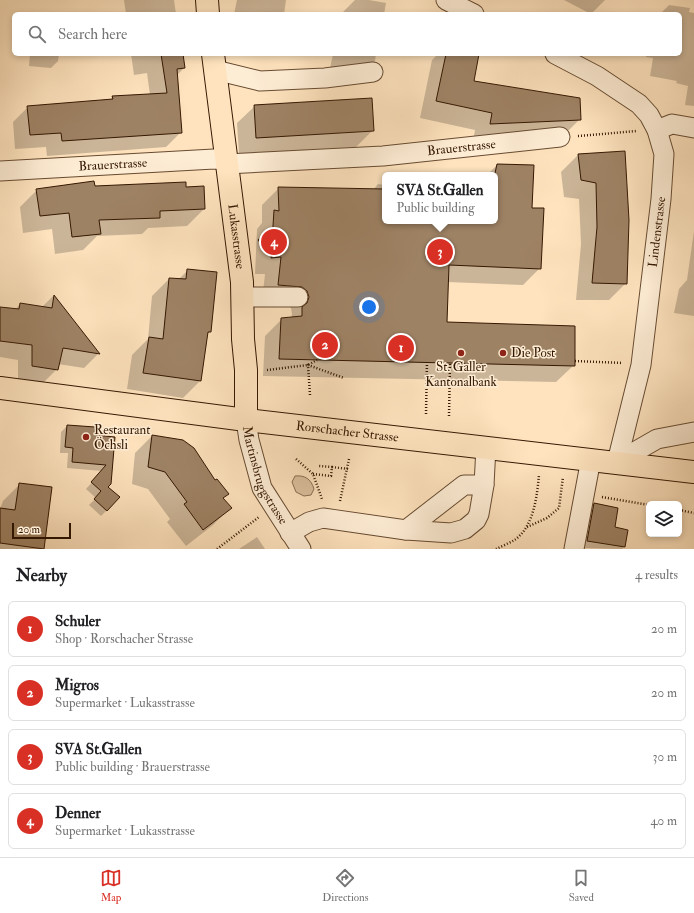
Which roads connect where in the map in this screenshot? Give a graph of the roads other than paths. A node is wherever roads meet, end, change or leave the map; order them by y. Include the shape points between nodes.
1 (207, 0) edge
2 (446, 0) edge
3 (208, 12) edge
4 (470, 12) edge
5 (559, 56) edge
6 (214, 62) edge
7 (373, 72) dead end
8 (694, 128) edge
9 (657, 130) junction
10 (560, 137) road end
11 (226, 162) junction
12 (0, 171) edge
13 (243, 297) junction
14 (298, 297) dead end
15 (0, 388) edge
16 (246, 420) junction
17 (694, 432) edge
18 (486, 447) junction
19 (591, 459) junction
20 (617, 462) junction
21 (694, 472) edge
22 (484, 485) junction
23 (406, 530) junction
24 (290, 533) junction
25 (301, 549) edge
26 (574, 549) edge

1 - 3 main road
2 - 4 street
5 - 9 street, Lindenstrasse via 597,76 639,104
6 - 7 street via 260,81 325,78
6 - 11 main road, Lukasstrasse
8 - 9 street via 672,124
9 - 20 street, Lindenstrasse via 664,154 661,199 634,397
10 - 11 street, Brauerstrasse via 383,156
11 - 12 street, Brauerstrasse via 214,159
11 - 13 main road, Lukasstrasse
13 - 14 street
13 - 16 main road, Lukasstrasse
15 - 16 main road, Rorschacher Strasse
16 - 18 main road, Rorschacher Strasse
16 - 24 street, Martinsbruggstrasse via 262,488
17 - 20 street via 657,438
18 - 19 main road, Rorschacher Strasse
18 - 22 street
19 - 20 main road, Rorschacher Strasse
19 - 26 street
20 - 21 main road, Rorschacher Strasse
22 - 23 street via 464,485
22 - 23 street via 479,514 465,529 451,533
23 - 24 street via 323,518 308,522
24 - 25 street, Martinsbruggstrasse

